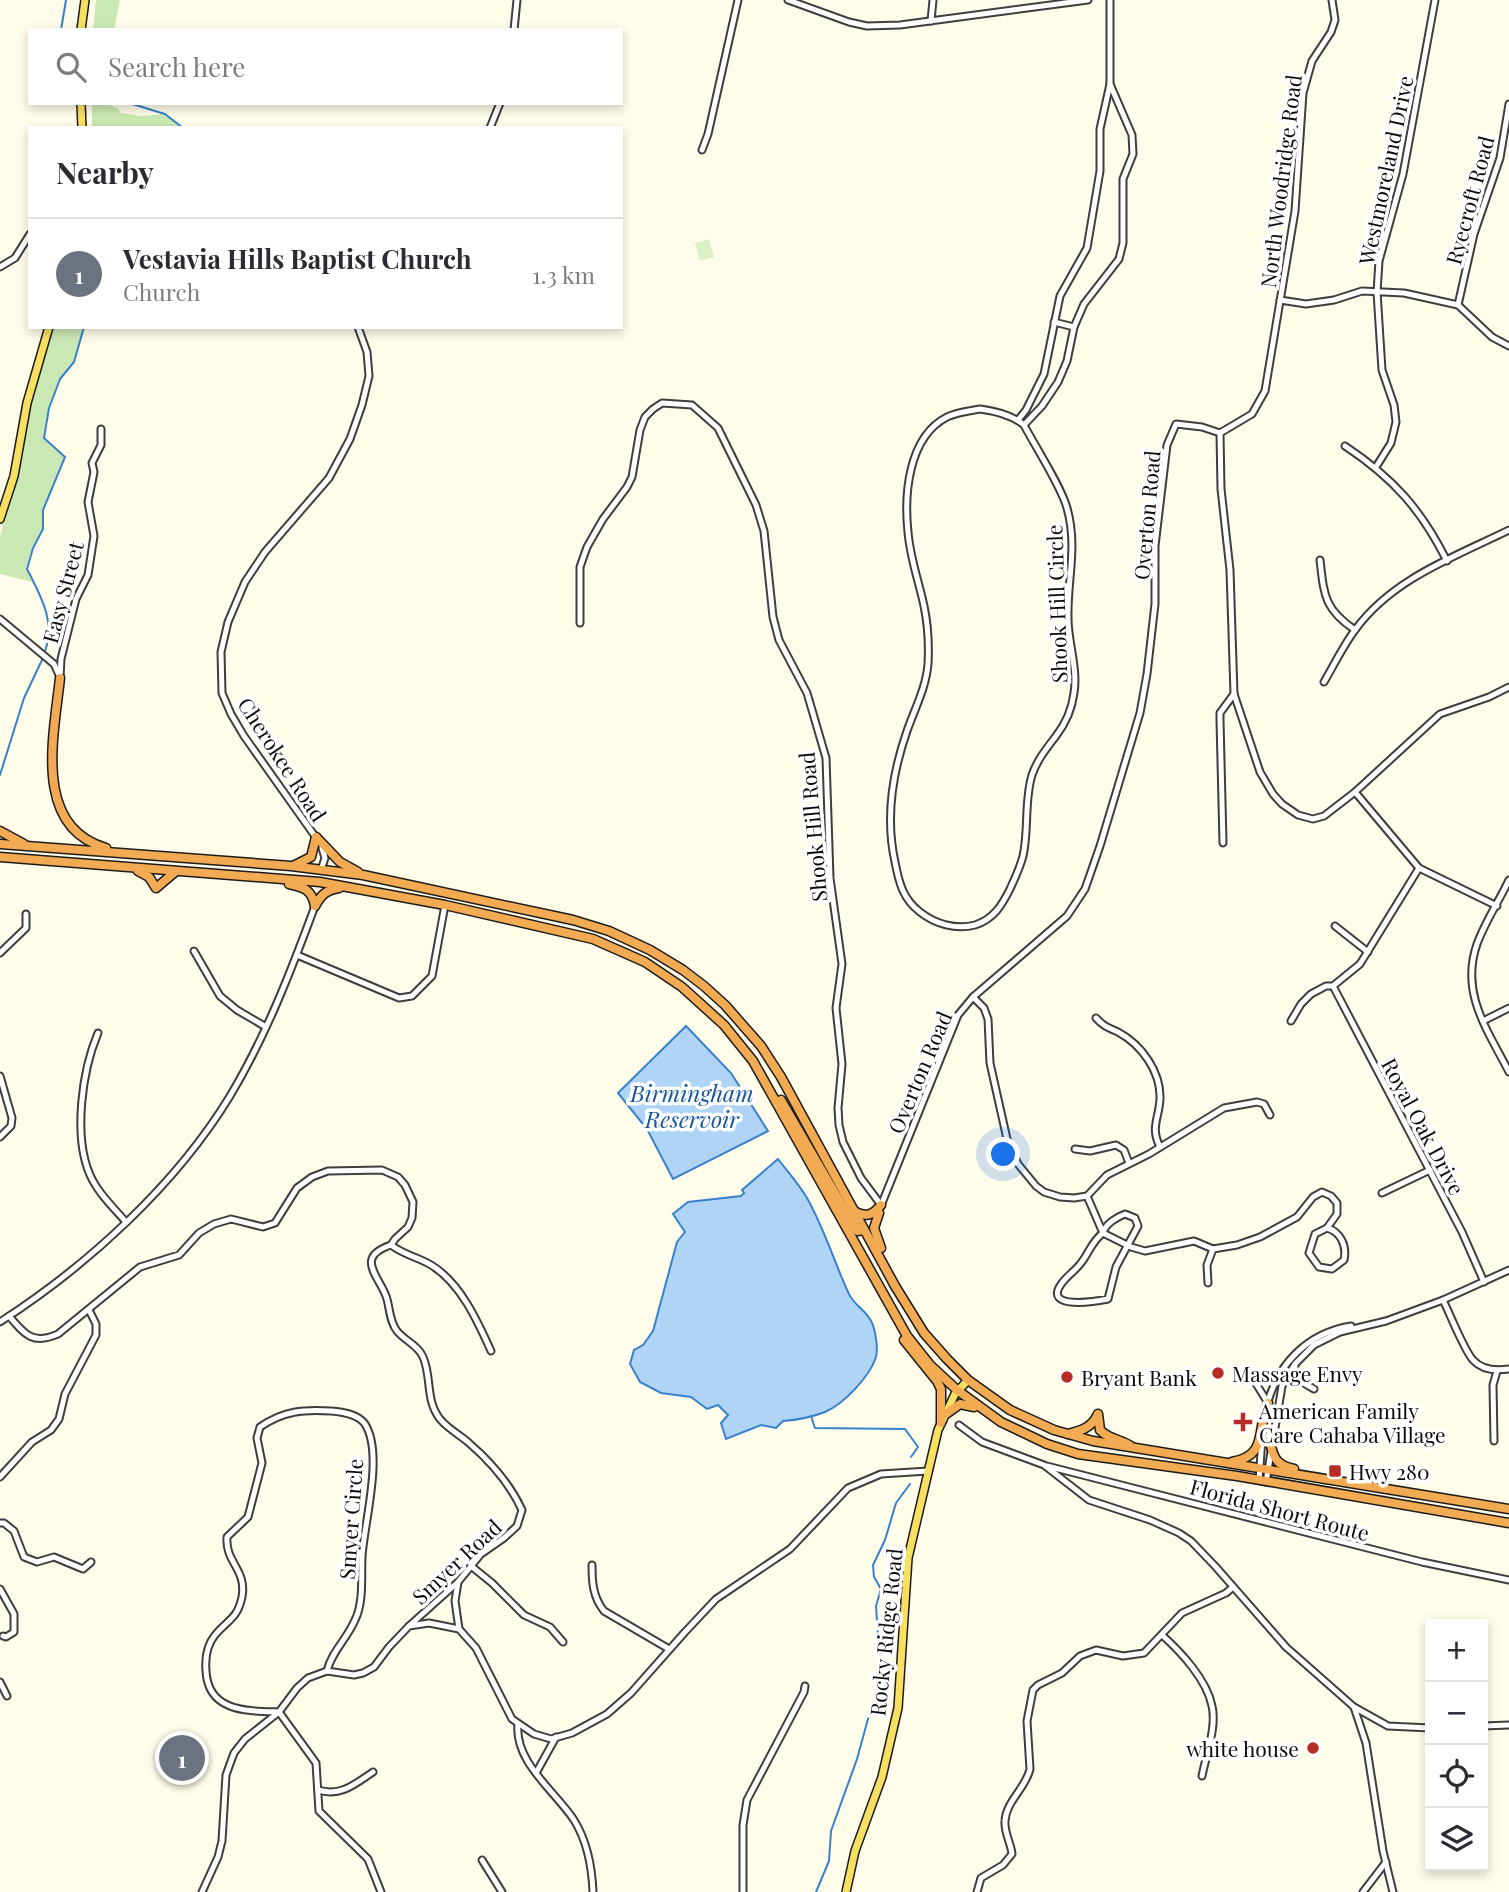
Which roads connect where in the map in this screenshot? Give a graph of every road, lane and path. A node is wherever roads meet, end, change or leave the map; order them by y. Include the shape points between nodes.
1 (86, 0) edge
2 (517, 0) edge
3 (738, 0) edge
4 (788, 0) edge
5 (933, 0) edge
6 (1088, 0) edge
7 (1110, 0) edge
8 (1332, 0) edge
9 (1434, 0) edge
10 (931, 21) junction
11 (81, 28) edge
12 (514, 28) edge
13 (1110, 84) junction
14 (1509, 104) edge
15 (81, 105) edge
16 (499, 105) edge
17 (82, 126) edge
18 (491, 126) edge
19 (702, 150) dead end
20 (28, 237) edge
21 (0, 267) edge
22 (1377, 292) junction
23 (1280, 300) junction
24 (1458, 304) junction
25 (1054, 322) junction
26 (1074, 327) junction
27 (48, 329) edge
28 (359, 329) edge
29 (1509, 346) edge
30 (1018, 420) junction
31 (1024, 425) junction
32 (100, 429) dead end
33 (1220, 433) junction
34 (1345, 446) dead end
35 (1376, 467) junction
36 (0, 486) edge
37 (10, 487) junction
38 (0, 519) edge
39 (1509, 530) edge
40 (1320, 560) dead end
41 (1447, 561) junction
42 (0, 619) edge
43 (580, 623) dead end
44 (1355, 630) junction
45 (60, 678) junction
46 (1324, 682) dead end
47 (1509, 687) edge
48 (1234, 694) junction
49 (1355, 792) junction
50 (0, 831) edge
51 (316, 837) junction
52 (1223, 843) dead end
53 (0, 844) edge
54 (26, 846) junction
55 (123, 853) junction
56 (0, 857) edge
57 (291, 866) junction
58 (133, 868) junction
59 (1419, 868) junction
60 (321, 870) junction
61 (176, 872) junction
62 (199, 873) junction
63 (363, 875) junction
64 (266, 878) junction
65 (1509, 880) edge
66 (346, 887) junction
67 (445, 905) junction
68 (315, 906) junction
69 (1497, 906) junction
70 (26, 914) dead end
71 (1335, 926) dead end
72 (194, 951) dead end
73 (1368, 951) junction
74 (0, 953) edge
75 (297, 955) junction
76 (1333, 986) junction
77 (973, 997) junction
78 (1509, 1008) edge
79 (1096, 1018) dead end
80 (1291, 1021) dead end
81 (1483, 1021) junction
82 (267, 1027) junction
83 (98, 1033) dead end
84 (753, 1061) junction
85 (1509, 1072) edge
86 (0, 1076) edge
87 (1270, 1115) dead end
88 (0, 1137) edge
89 (1160, 1147) junction
90 (1075, 1149) dead end
91 (1129, 1163) junction
92 (1430, 1170) junction
93 (1382, 1193) dead end
94 (1087, 1196) junction
95 (842, 1207) junction
96 (880, 1209) junction
97 (854, 1211) junction
98 (126, 1222) junction
99 (1327, 1228) junction
100 (864, 1230) junction
101 (1103, 1233) junction
102 (391, 1245) junction
103 (1128, 1245) junction
104 (1213, 1249) junction
105 (1509, 1270) edge
106 (1484, 1282) junction
107 (1208, 1283) dead end
108 (883, 1296) junction
109 (1443, 1300) junction
110 (909, 1308) junction
111 (89, 1310) junction
112 (9, 1316) junction
113 (1386, 1321) junction
114 (0, 1322) edge
115 (491, 1351) dead end
116 (1295, 1364) junction
117 (1509, 1369) edge
118 (1497, 1371) junction
119 (968, 1380) junction
120 (1255, 1382) dead end
121 (1314, 1389) dead end
122 (957, 1391) junction
123 (1268, 1402) junction
124 (985, 1410) junction
125 (946, 1414) junction
126 (941, 1423) junction
127 (959, 1425) dead end
128 (1068, 1434) junction
129 (1494, 1441) dead end
130 (1271, 1446) junction
131 (1135, 1449) junction
132 (1221, 1464) junction
133 (1044, 1465) junction
134 (1264, 1469) junction
135 (928, 1471) junction
136 (0, 1477) edge
137 (1318, 1478) junction
138 (1263, 1481) junction
139 (1509, 1509) edge
140 (0, 1523) edge
141 (1509, 1523) edge
142 (91, 1562) dead end
143 (592, 1565) dead end
144 (471, 1566) junction
145 (1509, 1580) edge
146 (458, 1582) junction
147 (1233, 1587) junction
148 (0, 1589) edge
149 (410, 1626) junction
150 (459, 1629) junction
151 (1162, 1635) junction
152 (1, 1637) edge
153 (563, 1642) dead end
154 (669, 1649) junction
155 (327, 1671) junction
156 (0, 1682) edge
157 (805, 1686) dead end
158 (7, 1696) dead end
159 (1354, 1707) junction
160 (279, 1712) junction
161 (518, 1724) junction
162 (1509, 1725) edge
163 (1488, 1726) edge
164 (1425, 1728) edge
165 (556, 1737) junction
166 (373, 1772) dead end
167 (536, 1773) junction
168 (1202, 1776) dead end
169 (318, 1790) junction
170 (482, 1860) dead end
171 (1386, 1862) junction
172 (202, 1892) edge
173 (381, 1892) edge
174 (502, 1892) edge
175 (593, 1892) edge
176 (743, 1892) edge
177 (846, 1892) edge
178 (977, 1892) edge
179 (1363, 1892) edge
180 (1394, 1892) edge

1 - 11 main road
2 - 12 street
3 - 19 street
4 - 10 street via 867,26
5 - 10 street
6 - 10 street
7 - 13 street
8 - 23 street, North Woodridge Road via 1335,20 1312,61 1303,93 1296,211
9 - 22 street, Westmoreland Drive via 1403,174 1379,261
13 - 25 street via 1100,130 1100,171 1087,248 1060,296
13 - 26 street via 1132,135 1133,154 1124,180 1123,243 1119,259 1084,304
14 - 24 street, Ryecroft Road via 1500,158 1474,234
15 - 17 main road
16 - 18 street
20 - 21 street via 15,258
22 - 23 street via 1362,291 1307,304
22 - 24 street
22 - 35 street, Westmoreland Drive via 1382,370 1396,422 1391,443
23 - 33 street, North Woodridge Road via 1260,403 1246,419
24 - 29 street via 1492,337
25 - 26 street
25 - 30 street via 1044,374
26 - 31 street via 1058,382
27 - 37 main road
28 - 51 street, Cherokee Road via 369,376 350,439 329,478 245,582 221,652 222,693 231,714
30 - 31 street, Shook Hill Circle
30 - 31 street, Shook Hill Circle via 980,409 946,418 932,429 921,443 911,472 906,510 929,645 922,695 895,774 890,831 900,889 918,911 954,927 987,919 1002,906 1023,854 1033,773 1063,727 1074,695 1068,615 1072,532 1066,505
32 - 45 street, Easy Street via 101,445 92,463 88,502 94,536 88,575 76,599
33 - 48 street
33 - 77 street, Overton Road via 1176,424 1167,445 1155,546 1155,604 1140,713 1084,889 1060,922
34 - 35 street
35 - 41 street via 1415,506
36 - 37 street
37 - 38 main road
39 - 41 street
40 - 44 street via 1324,598 1340,620
41 - 44 street via 1387,597
42 - 45 street via 54,664
43 - 96 street, Shook Hill Road via 580,567 603,519 632,477 645,417 662,403 692,405 718,428 756,505 764,531 779,640 807,693 826,758 830,878 842,964 836,1008 842,1064 839,1125 843,1142
44 - 46 street
45 - 55 highway via 52,758 58,804 82,837
47 - 49 street via 1440,714
48 - 49 street via 1259,772 1282,804 1313,818 1324,816
48 - 52 street via 1220,713
49 - 59 street
50 - 54 highway
51 - 57 highway via 311,857
51 - 60 street, Cherokee Road via 324,851
51 - 63 highway via 340,862
53 - 54 highway
54 - 55 highway
55 - 57 highway
56 - 58 highway
57 - 60 highway
58 - 61 highway
58 - 61 highway via 149,877 156,888
59 - 69 street
59 - 73 street
60 - 62 highway via 308,876
60 - 63 highway
61 - 62 highway
62 - 64 highway
63 - 97 highway via 609,931 683,970 725,1004 761,1046
64 - 66 highway
64 - 68 highway via 307,890
65 - 69 street
66 - 67 highway
66 - 68 highway via 326,892
67 - 75 street via 432,976 412,996 400,998
67 - 84 highway via 593,939 645,962 702,1003
68 - 75 street
69 - 81 street via 1478,942 1471,970
70 - 74 street via 26,928
71 - 73 street
72 - 82 street via 220,996
73 - 76 street via 1360,964
75 - 82 street
76 - 80 street via 1311,994
76 - 92 street, Royal Oak Drive
77 - 94 street via 988,1018 990,1063 1007,1139 1018,1164 1044,1192
77 - 96 street, Overton Road via 950,1032
78 - 81 street
79 - 89 street via 1132,1043 1155,1071 1160,1098 1154,1134
81 - 85 street
82 - 98 street via 200,1141
83 - 98 street via 85,1079 80,1121 84,1158 95,1185
84 - 95 highway via 789,1113
84 - 108 highway
86 - 88 street via 12,1126
87 - 89 street via 1264,1104 1257,1102 1224,1108
89 - 91 street
90 - 91 street via 1115,1145 1124,1150
91 - 94 street via 1107,1175
92 - 93 street
92 - 106 street, Royal Oak Drive
94 - 101 street
95 - 97 highway via 853,1219
95 - 100 highway via 853,1229
96 - 97 highway via 865,1216
96 - 100 street, Overton Road
96 - 110 highway via 874,1228 876,1240
97 - 100 highway
98 - 112 street
99 - 99 street via 1345,1245 1344,1260 1332,1269 1319,1267 1309,1253 1315,1234
99 - 104 street via 1337,1214 1337,1203 1322,1192 1297,1217 1260,1237
100 - 110 highway
101 - 103 street
101 - 103 street via 1119,1216 1131,1215 1138,1226
101 - 103 street via 1059,1286 1058,1294 1069,1304 1108,1299 1116,1267
102 - 111 street, Smyer Road via 412,1218 405,1185 382,1170 328,1171 297,1188 275,1223 264,1227 231,1219 214,1224 179,1255 140,1267
102 - 115 street via 445,1276 481,1328
102 - 144 street, Smyer Road via 375,1253 372,1261 392,1324 423,1356 429,1395 439,1418 485,1457 522,1510 517,1526
103 - 104 street via 1145,1251 1194,1241
104 - 107 street via 1207,1265
105 - 106 street
106 - 109 street
108 - 122 highway via 907,1336
108 - 126 highway via 906,1343 941,1389
109 - 113 street
109 - 118 street via 1473,1360
110 - 119 highway via 924,1333
111 - 112 street, Smyer Road via 47,1339 35,1339 21,1331
111 - 136 street via 96,1335 65,1394 59,1419
112 - 114 street
113 - 116 street via 1340,1332 1314,1345
113 - 123 street via 1339,1328 1310,1340 1289,1359
116 - 121 street via 1297,1377
116 - 130 street via 1282,1386
117 - 118 street
118 - 129 street
119 - 122 main road, Rocky Ridge Road
119 - 128 highway via 1010,1410
120 - 123 street
122 - 124 highway
122 - 125 main road, Rocky Ridge Road
123 - 132 highway via 1256,1451
123 - 134 street
124 - 125 highway via 960,1404
124 - 138 highway via 1047,1444 1078,1454
125 - 126 main road, Rocky Ridge Road
126 - 135 main road, Rocky Ridge Road
127 - 133 street via 982,1442
128 - 131 highway
128 - 131 highway via 1085,1429 1098,1414 1100,1430 1107,1437
130 - 134 street
130 - 137 highway via 1279,1464 1312,1472
131 - 132 highway
132 - 134 highway
133 - 145 street, Florida Short Route
133 - 147 street via 1089,1500 1179,1533
134 - 137 highway
134 - 138 street
135 - 154 street via 881,1474 848,1488 790,1549 716,1600
135 - 177 main road, Rocky Ridge Road via 908,1558 898,1708
137 - 139 highway
138 - 141 highway
140 - 142 street via 15,1531 24,1557 37,1562 54,1557 83,1569
143 - 154 street via 592,1584 604,1611
144 - 146 street, Smyer Road
144 - 153 street via 524,1615 550,1627
146 - 149 street, Smyer Road
146 - 150 street
147 - 151 street via 1182,1613
147 - 159 street via 1286,1647
148 - 152 street via 15,1614 14,1628
149 - 150 street via 429,1623
149 - 155 street, Smyer Road via 374,1667 363,1673
150 - 161 street via 476,1648
151 - 168 street via 1199,1678 1212,1705
151 - 178 street via 1136,1656 1097,1650 1080,1657 1034,1690 1027,1721 1030,1769 1005,1821 1012,1854 981,1878
154 - 165 street via 607,1714
155 - 160 street via 308,1678
155 - 160 street, Smyer Circle via 357,1619 372,1459 369,1434 358,1417 305,1409 260,1427 257,1438 262,1463 248,1517 227,1537 226,1550 242,1577 243,1594 237,1615 207,1649 205,1668 207,1684 221,1703
156 - 158 street
157 - 176 street via 747,1800
159 - 164 street via 1388,1726
159 - 171 street via 1366,1743
160 - 169 street via 316,1763
160 - 172 street via 234,1753 226,1775 222,1841
161 - 165 street via 534,1734
161 - 167 street via 516,1736
162 - 163 street
165 - 167 street
166 - 169 street via 344,1792
167 - 175 street via 575,1821 590,1858
169 - 173 street via 318,1811 368,1859
170 - 174 street
171 - 179 street
171 - 180 street

